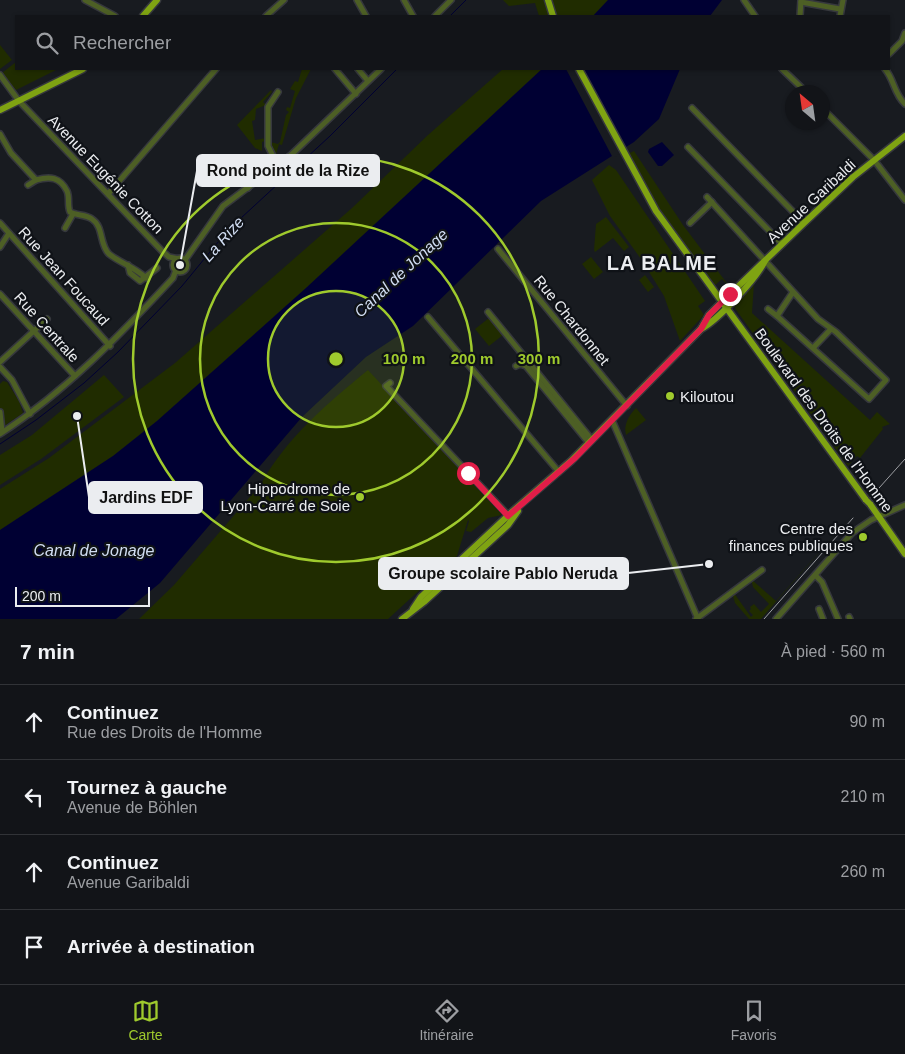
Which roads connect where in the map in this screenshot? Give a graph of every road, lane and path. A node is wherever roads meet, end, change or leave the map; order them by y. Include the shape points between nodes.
1 (86, 0) edge
2 (157, 0) edge
3 (284, 0) edge
4 (357, 0) edge
5 (404, 0) edge
6 (451, 0) edge
7 (548, 0) edge
8 (553, 0) edge
9 (744, 0) edge
10 (843, 0) edge
11 (801, 1) edge
12 (840, 8) junction
13 (113, 15) edge
14 (145, 15) edge
15 (267, 15) edge
16 (365, 15) edge
17 (412, 15) edge
18 (436, 15) edge
19 (553, 15) edge
20 (553, 15) edge
21 (754, 15) edge
22 (800, 15) edge
23 (840, 15) edge
24 (905, 33) edge
25 (890, 53) edge
26 (81, 70) edge
27 (215, 70) edge
28 (336, 70) edge
29 (359, 70) edge
30 (380, 70) edge
31 (580, 70) edge
32 (783, 70) edge
33 (886, 70) edge
34 (0, 75) edge
35 (368, 81) junction
36 (799, 85) edge
37 (278, 92) dead end
38 (356, 94) junction
39 (19, 101) junction
40 (905, 104) edge
41 (692, 108) dead end
42 (0, 110) edge
43 (830, 116) edge
44 (0, 134) edge
45 (905, 136) edge
46 (688, 147) dead end
47 (874, 160) junction
48 (278, 166) junction
49 (229, 168) dead end
50 (36, 180) junction
51 (28, 185) dead end
52 (248, 188) junction
53 (108, 194) junction
54 (707, 197) dead end
55 (905, 200) edge
56 (712, 202) junction
57 (73, 214) junction
58 (690, 222) dead end
59 (0, 223) edge
60 (804, 223) junction
61 (64, 228) dead end
62 (9, 234) junction
63 (782, 244) junction
64 (0, 247) edge
65 (498, 249) dead end
66 (182, 259) junction
67 (765, 262) junction
68 (157, 268) dead end
69 (176, 270) junction
70 (793, 292) junction
71 (0, 294) edge
72 (725, 304) junction
73 (768, 309) dead end
74 (488, 312) dead end
75 (777, 316) junction
76 (428, 317) dead end
77 (47, 319) dead end
78 (831, 329) junction
79 (34, 331) junction
80 (110, 346) junction
81 (813, 348) junction
82 (0, 362) edge
83 (516, 366) dead end
84 (0, 367) edge
85 (75, 376) junction
86 (390, 383) dead end
87 (627, 406) junction
88 (0, 412) edge
89 (30, 414) junction
90 (612, 420) junction
91 (1, 433) edge
92 (591, 441) junction
93 (559, 472) junction
94 (521, 505) junction
95 (905, 505) edge
96 (878, 517) junction
97 (506, 518) junction
98 (499, 533) junction
99 (905, 554) edge
100 (762, 570) dead end
101 (815, 575) junction
102 (413, 609) junction
103 (819, 609) dead end
104 (402, 619) edge
105 (697, 619) edge
106 (778, 619) edge
107 (823, 619) edge
108 (838, 619) edge

1 - 13 street
2 - 14 main road
3 - 15 street
4 - 16 street
5 - 17 street
6 - 18 street
7 - 19 main road
8 - 20 main road
9 - 21 street
10 - 12 street
11 - 12 street
11 - 22 street
12 - 23 street
24 - 25 street
26 - 39 main road
27 - 53 street
28 - 38 street
29 - 35 street
30 - 35 street
31 - 72 main road, Boulevard des Droits de l'Homme via 656,211
32 - 36 street
33 - 40 street
34 - 39 street, Avenue Eugénie Cotton
35 - 38 street
37 - 48 street via 268,108 268,146
38 - 48 street
39 - 42 main road
39 - 53 street, Avenue Eugénie Cotton
41 - 60 street
43 - 47 street
44 - 50 street via 11,153
45 - 47 main road, Avenue Garibaldi
46 - 63 street
47 - 55 street
47 - 60 main road, Avenue Garibaldi
48 - 52 street
49 - 52 street
50 - 51 street
50 - 57 street via 54,177 67,191 68,208
52 - 66 street via 215,214
53 - 66 street, Avenue Eugénie Cotton via 162,251 169,257
54 - 56 street
56 - 58 street
56 - 67 street
57 - 61 street
57 - 68 street via 90,217 97,222 109,254 146,278
59 - 62 street, Rue Jean Foucaud
60 - 63 main road, Avenue Garibaldi
62 - 64 street
62 - 80 street, Rue Jean Foucaud
63 - 67 main road, Avenue Garibaldi
65 - 87 street, Rue Chardonnet
66 - 69 street via 174,263
66 - 69 street via 187,264 185,270
67 - 70 street
67 - 72 main road, Avenue Garibaldi via 760,271
69 - 80 street via 174,278
70 - 75 street
70 - 78 street
71 - 79 street, Rue Centrale
72 - 87 main road, Avenue Garibaldi via 709,325 701,329
72 - 96 main road, Boulevard des Droits de l'Homme
73 - 75 street
74 - 92 street
75 - 81 street
76 - 93 street
77 - 79 street
78 - 81 street
78 - 81 street via 886,380 869,399
79 - 82 street
79 - 85 street, Rue Centrale
80 - 85 street
83 - 92 street via 526,366
84 - 89 street via 12,380
85 - 89 street
86 - 97 street via 386,386
87 - 90 main road, Avenue Garibaldi
88 - 91 street
89 - 91 street
90 - 92 main road, Avenue Garibaldi
90 - 105 street
92 - 93 main road, Avenue Garibaldi
93 - 94 main road, Avenue Garibaldi
94 - 97 main road
94 - 98 main road
95 - 96 street
96 - 99 main road, Boulevard des Droits de l'Homme
96 - 101 street via 852,533
97 - 98 main road
97 - 102 main road via 421,597
98 - 102 main road
100 - 105 street
101 - 106 street
101 - 108 street via 822,582
102 - 104 main road
103 - 107 street

